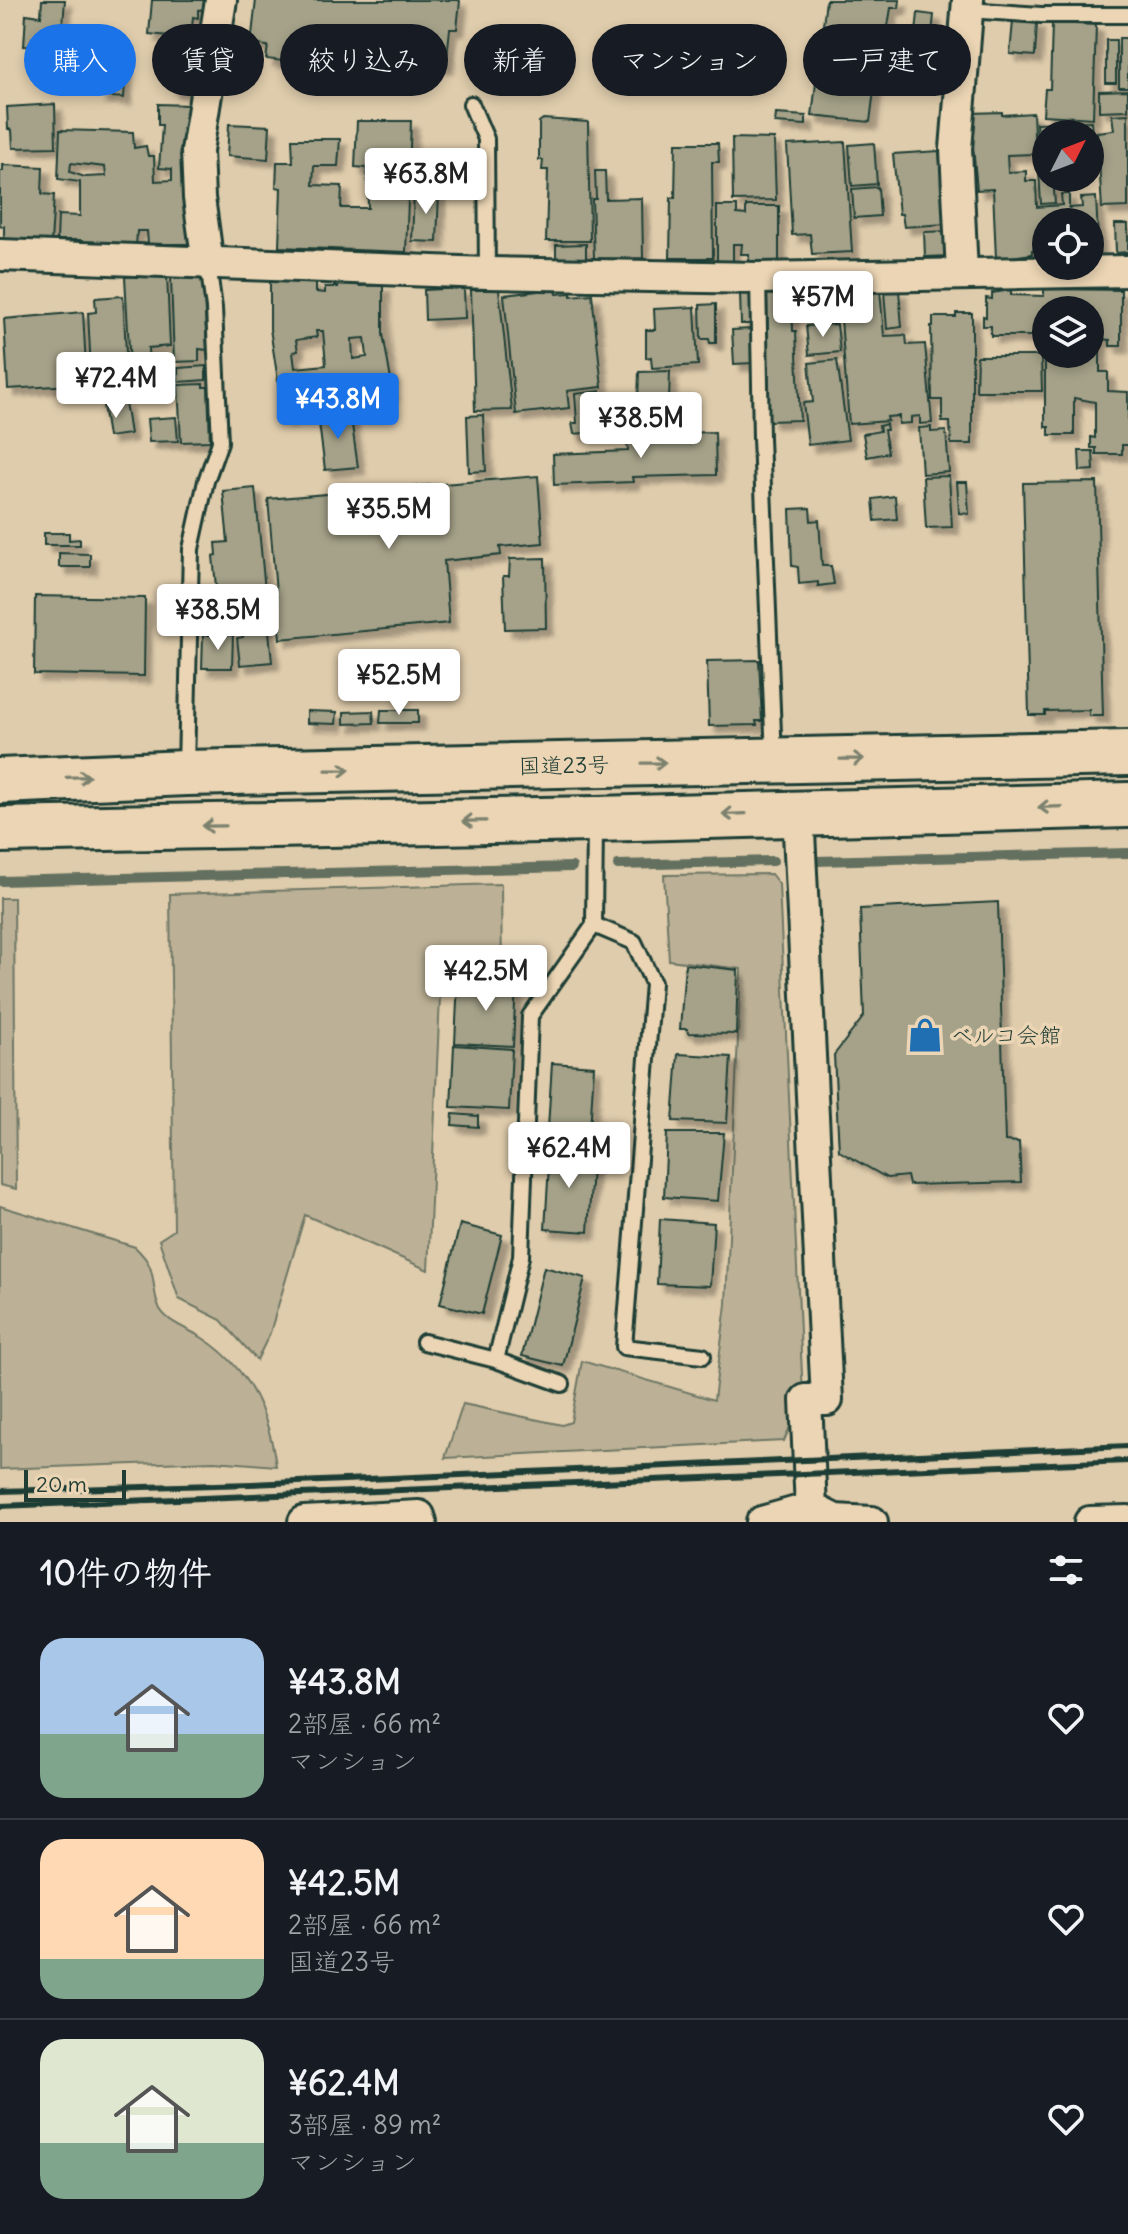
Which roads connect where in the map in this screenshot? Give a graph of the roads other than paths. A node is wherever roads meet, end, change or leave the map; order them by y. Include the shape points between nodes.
1 (221, 0) edge
2 (968, 5) edge
3 (1128, 15) edge
4 (471, 104) dead end
5 (0, 255) edge
6 (208, 264) junction
7 (1128, 271) edge
8 (487, 273) junction
9 (962, 273) junction
10 (758, 278) junction
11 (1128, 753) edge
12 (774, 761) junction
13 (186, 773) junction
14 (0, 781) edge
15 (1128, 805) edge
16 (798, 812) junction
17 (596, 819) junction
18 (0, 830) edge
19 (594, 925) junction
20 (424, 1342) dead end
21 (703, 1356) dead end
22 (496, 1360) junction
23 (562, 1384) dead end
24 (827, 1517) edge
25 (1128, 1521) edge
26 (304, 1522) edge
27 (421, 1522) edge
28 (762, 1522) edge
29 (872, 1522) edge
30 (1090, 1522) edge

1 - 6 street via 197,151
2 - 3 lane via 1041,15
2 - 9 street via 956,149
4 - 8 lane via 486,139
5 - 6 street
6 - 8 street
6 - 13 lane via 220,442 191,549
7 - 9 street
8 - 10 street
9 - 10 street
10 - 12 lane
12 -> 11 highway, 国道23号
13 -> 12 highway, 国道23号
14 -> 13 highway, 国道23号
15 -> 16 highway
16 -> 17 highway
16 - 24 street via 827,1400 806,1400
17 -> 18 highway
17 - 19 lane
19 - 21 lane via 634,942 653,983 624,1347
19 - 22 lane via 530,1016 521,1257
20 - 22 lane
22 - 23 lane
24 - 28 street
24 - 29 street
25 - 30 street
26 - 27 street via 419,1516

